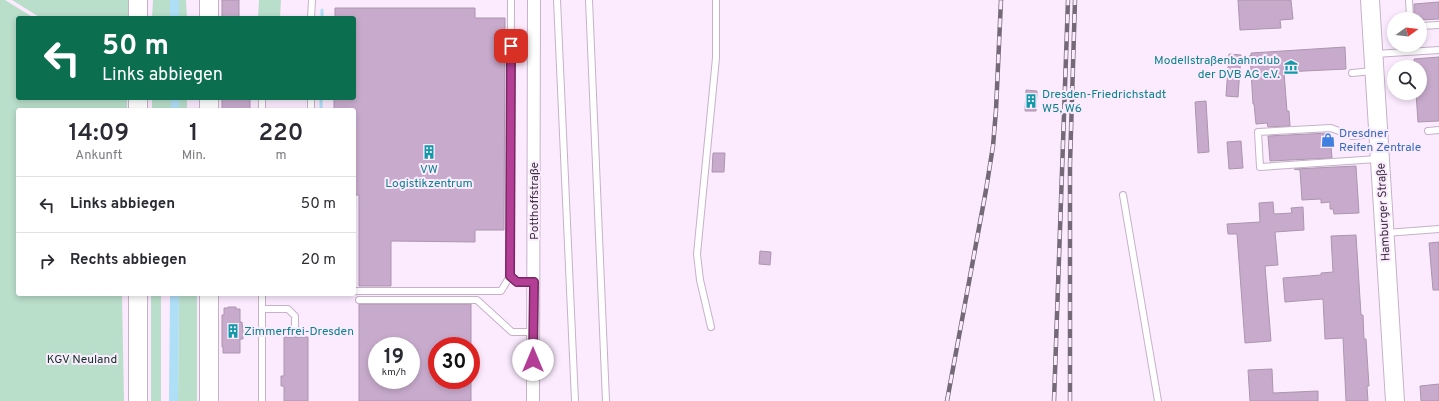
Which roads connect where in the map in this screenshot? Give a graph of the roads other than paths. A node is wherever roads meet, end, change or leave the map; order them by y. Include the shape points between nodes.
1 (138, 0) edge
2 (209, 0) edge
3 (312, 0) edge
4 (511, 0) edge
5 (534, 0) edge
6 (558, 0) edge
7 (589, 0) edge
8 (716, 0) edge
9 (1370, 0) edge
10 (1409, 0) edge
11 (1410, 12) edge
12 (138, 16) edge
13 (209, 16) edge
14 (311, 16) edge
15 (1439, 25) edge
16 (1427, 26) edge
17 (1439, 50) edge
18 (1374, 62) junction
19 (1352, 72) dead end
20 (1439, 130) edge
21 (1428, 131) dead end
22 (1378, 134) junction
23 (1380, 159) junction
24 (1124, 195) dead end
25 (1439, 229) edge
26 (1384, 233) junction
27 (510, 276) junction
28 (534, 282) junction
29 (356, 291) edge
30 (138, 296) edge
31 (209, 296) edge
32 (262, 296) edge
33 (359, 300) dead end
34 (262, 309) junction
35 (711, 326) dead end
36 (295, 328) dead end
37 (533, 332) junction
38 (138, 401) edge
39 (209, 401) edge
40 (262, 401) edge
41 (533, 401) edge
42 (575, 401) edge
43 (606, 401) edge
44 (1158, 401) edge
45 (1395, 401) edge

1 - 12 main road
2 - 13 main road
3 - 14 lane
4 - 27 lane
5 - 28 street, Potthoffstraße
6 - 42 lane
7 - 43 lane
8 - 35 lane via 716,58 697,254 700,280
9 - 18 main road, Hamburger Straße
10 - 11 lane
15 - 16 lane
17 - 18 lane
18 - 19 lane
18 - 22 main road, Hamburger Straße
20 - 21 lane
22 - 23 main road, Hamburger Straße
22 - 23 lane via 1352,136 1331,128 1258,132 1260,167
23 - 26 main road, Hamburger Straße
24 - 44 lane
25 - 26 lane
26 - 45 main road, Hamburger Straße
27 - 28 lane via 517,282
27 - 29 lane via 501,291
28 - 37 street, Potthoffstraße
30 - 38 main road
31 - 39 main road
32 - 34 lane
33 - 37 lane via 477,300 512,332
34 - 36 lane via 288,309 295,316
34 - 40 lane
37 - 41 street, Potthoffstraße

